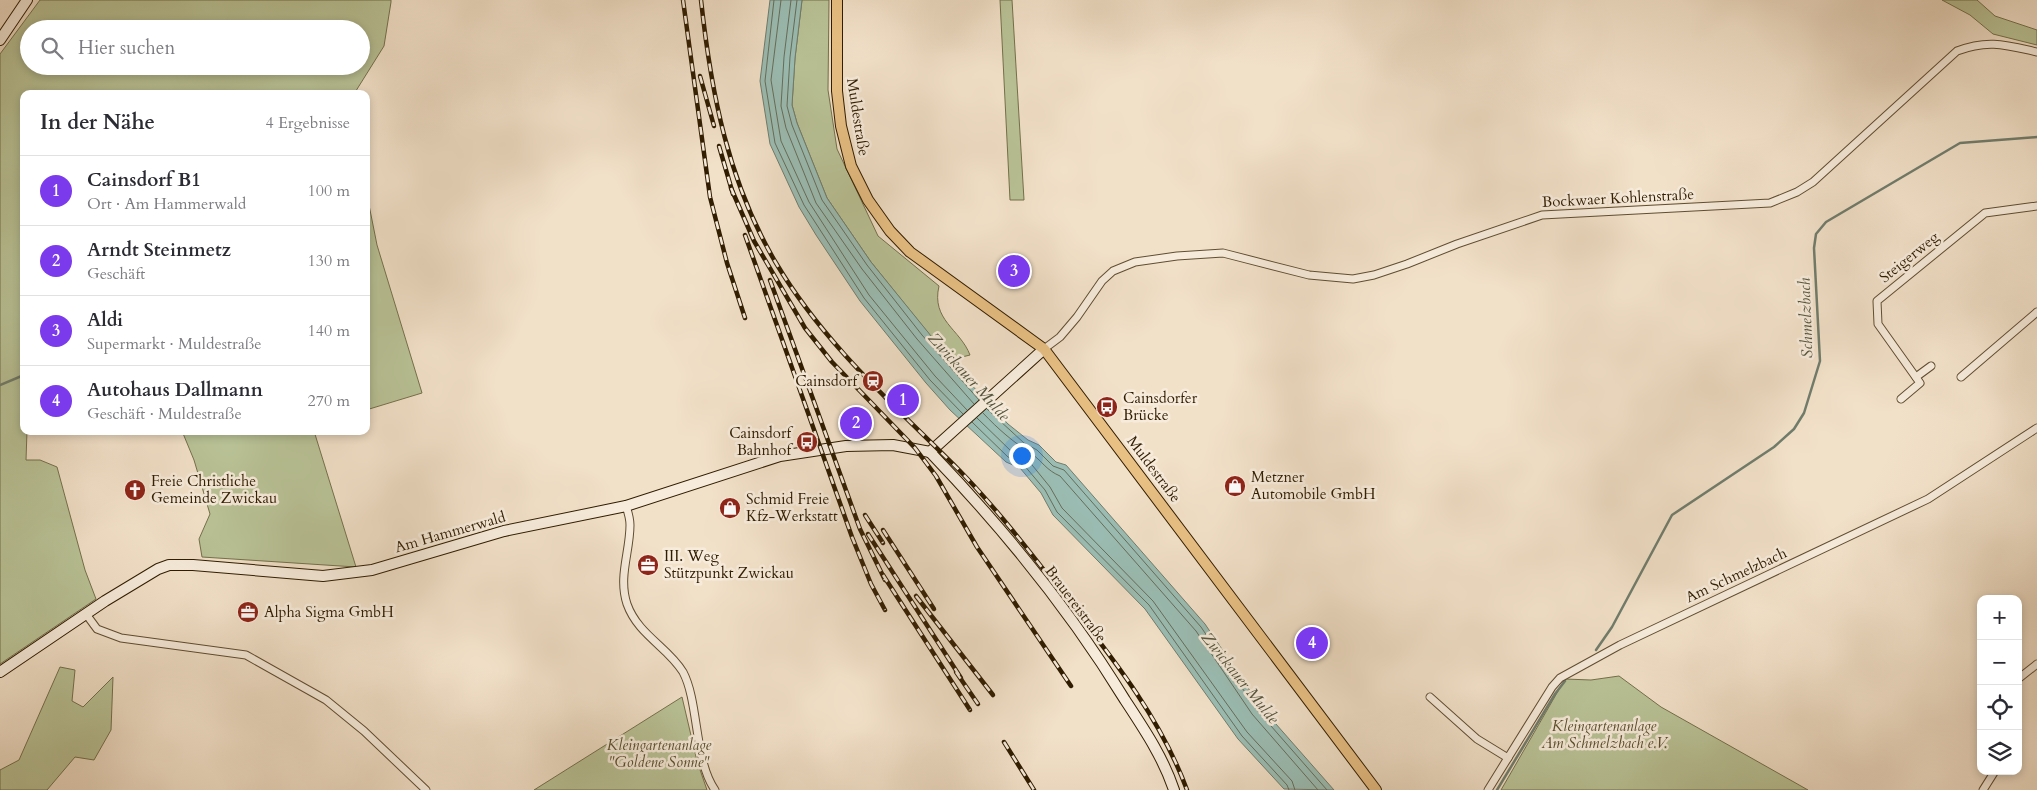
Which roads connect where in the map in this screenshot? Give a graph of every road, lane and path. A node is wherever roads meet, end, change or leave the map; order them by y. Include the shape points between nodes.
1 (27, 0) edge
2 (837, 0) edge
3 (0, 40) edge
4 (2037, 52) edge
5 (2037, 206) edge
6 (2037, 312) edge
7 (1044, 349) junction
8 (1931, 366) dead end
9 (1916, 377) junction
10 (1961, 377) dead end
11 (1901, 399) dead end
12 (2037, 428) edge
13 (930, 452) junction
14 (626, 506) junction
15 (86, 614) junction
16 (2037, 664) edge
17 (0, 672) edge
18 (2022, 676) edge
19 (1430, 697) dead end
20 (1508, 758) junction
21 (1992, 775) edge
22 (426, 790) edge
23 (715, 790) edge
24 (1174, 790) edge
25 (1376, 790) edge
26 (1488, 790) edge
27 (1983, 790) edge

1 - 3 main road
2 - 7 main road, Muldestraße via 837,91 841,126 851,166 868,200 910,252
4 - 7 street, Bockwaer Kohlenstraße via 2000,43 1957,51 1813,182 1770,203 1542,215 1407,264 1353,279 1309,275 1223,253 1135,262 1113,271 1102,281 1060,337
5 - 9 street, Steigerweg via 1985,213 1877,301 1878,324
6 - 10 street
7 - 13 main road
7 - 25 main road, Muldestraße
8 - 9 street
9 - 11 street via 1920,383
12 - 20 street, Am Schmelzbach via 1928,499 1570,671 1552,687
13 - 14 main road, Am Hammerwald via 892,445 846,446 780,456
13 - 24 main road, Brauereistraße via 1001,528 1074,623 1165,763
14 - 15 main road, Am Hammerwald via 504,531 356,573 323,576 169,565 158,568
14 - 23 street via 630,524 623,578 628,605 646,635 683,673
15 - 17 main road, Am Hammerwald
15 - 22 street via 97,629 121,638 246,655 326,700
16 - 18 street
19 - 20 street via 1478,740
20 - 26 street, Am Schmelzbach
21 - 27 street

